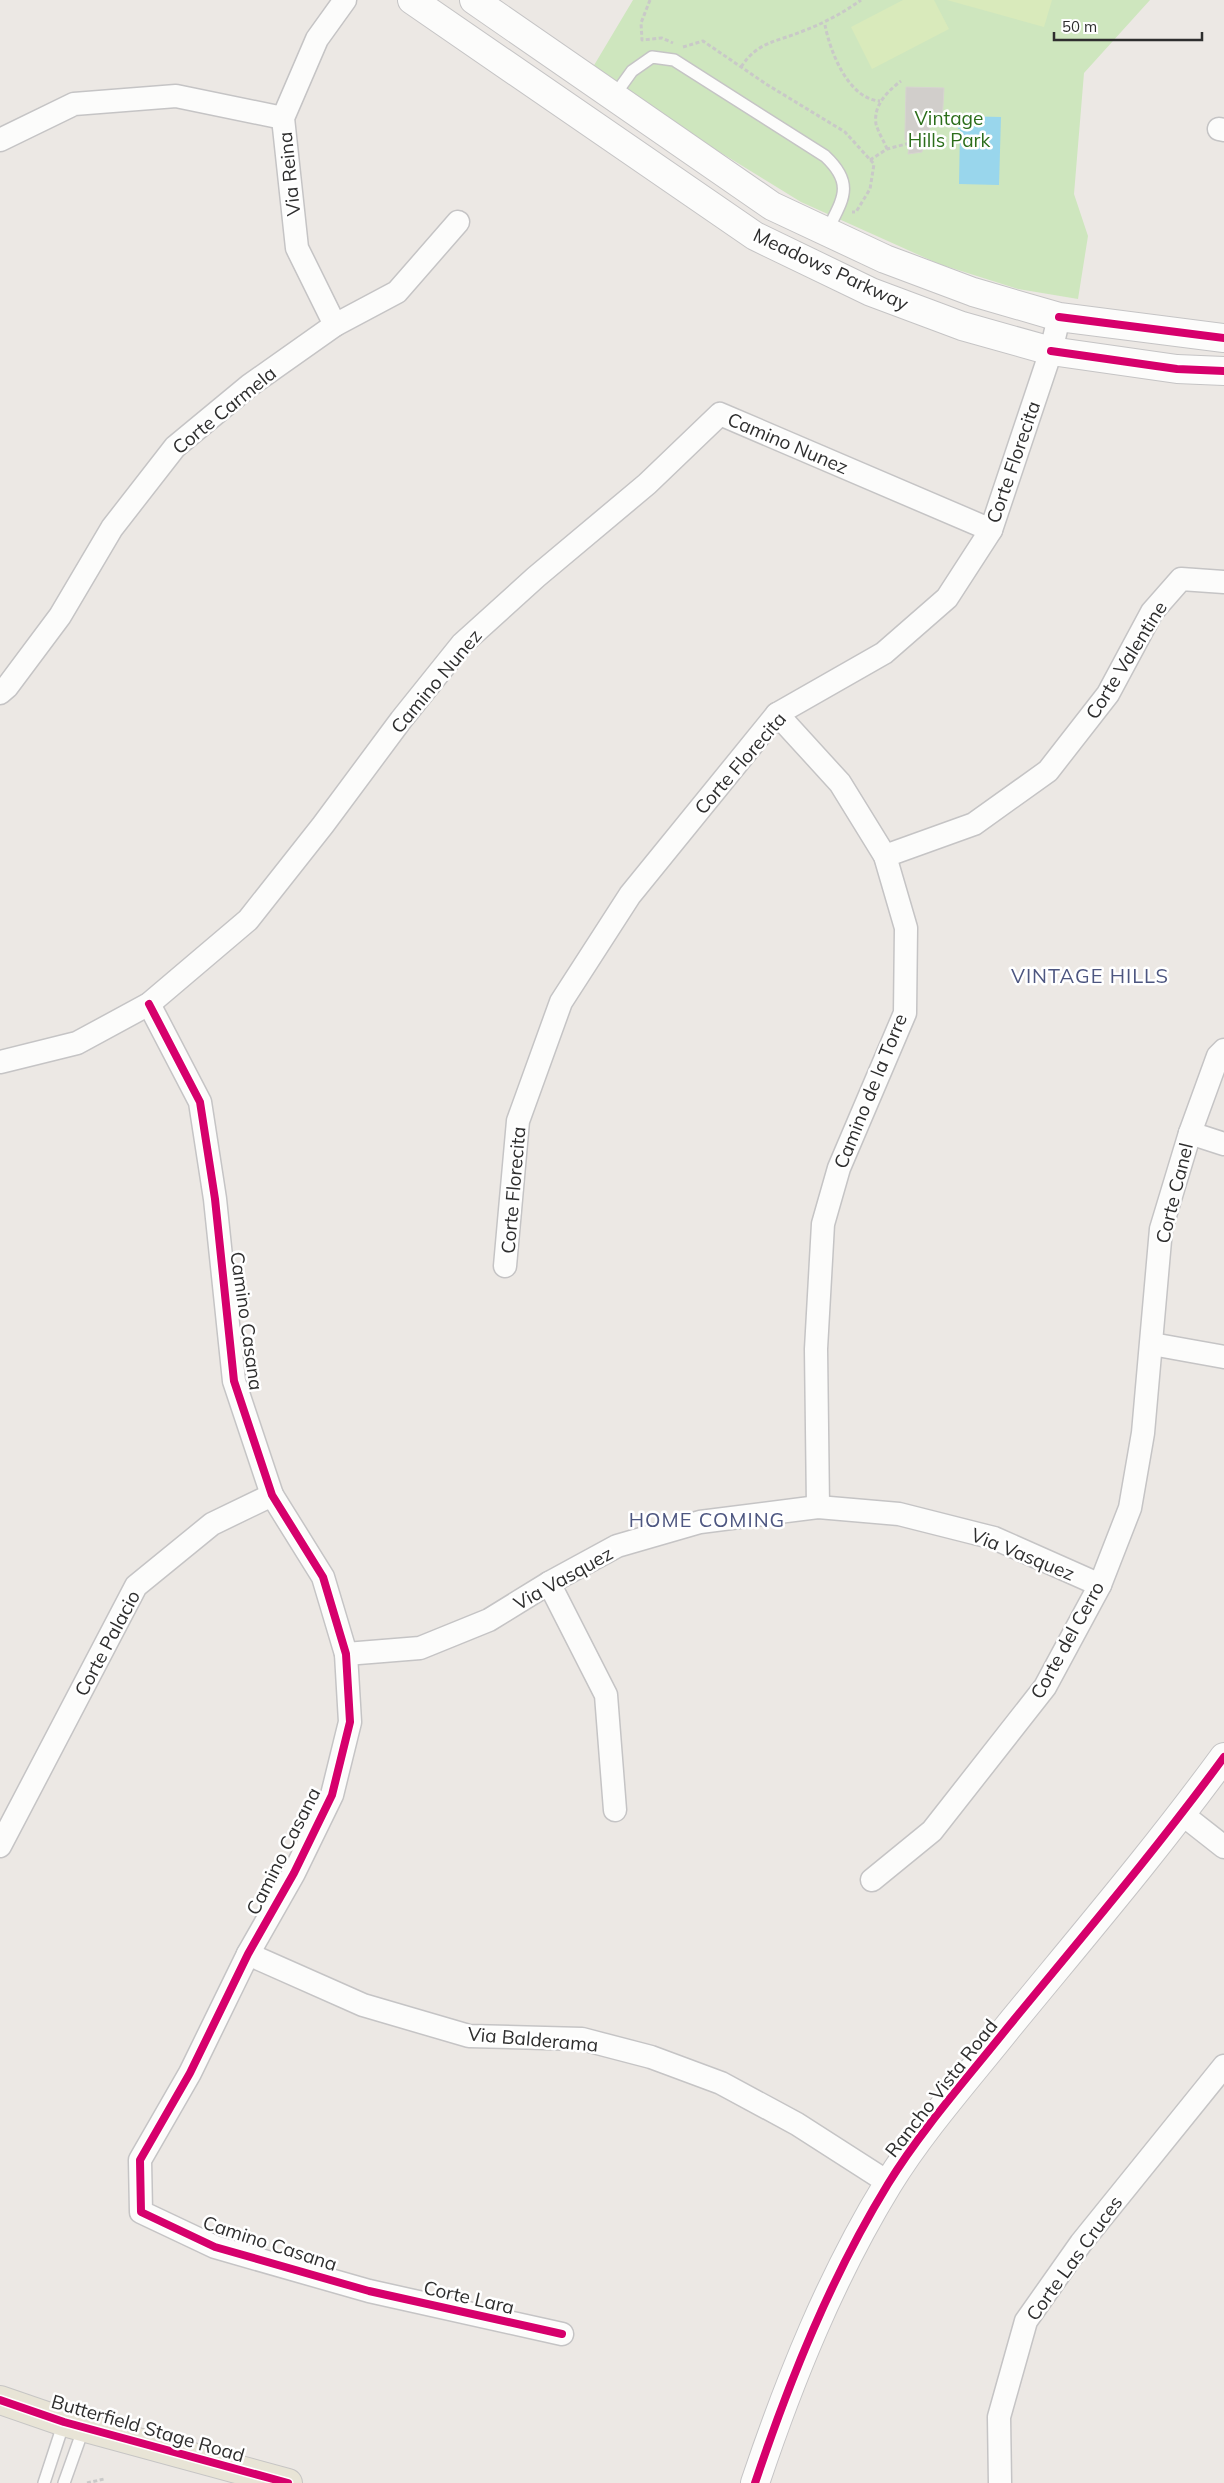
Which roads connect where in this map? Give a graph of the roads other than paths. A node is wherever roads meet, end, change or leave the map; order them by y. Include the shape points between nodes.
1 (345, 0) edge
2 (412, 0) edge
3 (474, 0) edge
4 (614, 96) junction
5 (283, 118) junction
6 (0, 140) edge
7 (832, 221) junction
8 (458, 222) dead end
9 (1059, 317) junction
10 (335, 325) junction
11 (1224, 338) edge
12 (1052, 351) junction
13 (1224, 371) edge
14 (991, 530) junction
15 (1224, 582) edge
16 (0, 693) edge
17 (777, 714) junction
18 (885, 856) junction
19 (149, 1004) junction
20 (1224, 1050) edge
21 (0, 1062) edge
22 (1190, 1133) junction
23 (1224, 1144) edge
24 (505, 1266) dead end
25 (1152, 1344) junction
26 (1224, 1357) edge
27 (272, 1495) junction
28 (818, 1507) junction
29 (550, 1583) junction
30 (1100, 1585) junction
31 (346, 1654) junction
32 (1224, 1756) edge
33 (615, 1810) dead end
34 (1182, 1814) junction
35 (0, 1846) edge
36 (1224, 1848) edge
37 (872, 1880) dead end
38 (248, 1954) junction
39 (1224, 2066) edge
40 (889, 2183) junction
41 (370, 2291) joint
42 (562, 2334) dead end
43 (0, 2400) edge
44 (74, 2425) junction
45 (44, 2483) edge
46 (64, 2483) edge
47 (288, 2483) edge
48 (755, 2483) edge
49 (1000, 2483) edge

1 - 5 street, Via Reina via 317,39
2 - 12 main road, Meadows Parkway via 755,236 871,292 962,326
3 - 4 main road, Meadows Parkway
4 - 7 main road, Meadows Parkway via 772,206
4 - 7 lane via 632,71 652,57 674,60 825,156 839,169 845,191
5 - 6 street via 176,96 74,104
5 - 10 street, Via Reina via 297,248
7 - 9 main road, Meadows Parkway via 885,259 973,292
8 - 10 street, Corte Carmela via 397,292
9 - 11 main road, Meadows Parkway
9 - 12 street, Corte Florecita
10 - 16 street, Corte Carmela via 250,385 175,447 112,528 60,616
12 - 13 main road, Meadows Parkway via 1177,369
12 - 14 street, Corte Florecita
14 - 17 street, Corte Florecita via 947,598 884,653
14 - 19 street, Camino Nunez via 720,414 647,484 462,644 248,920
15 - 18 street, Corte Valentine via 1181,579 1152,612 1108,694 1048,771 974,824
17 - 18 street, Camino de la Torre via 840,783
17 - 24 street, Corte Florecita via 630,895 561,1002 518,1121
18 - 28 street, Camino de la Torre via 906,928 905,1013 839,1168 823,1224 816,1349
19 - 21 street, Camino Nunez via 77,1043
19 - 27 street, Camino Casana via 200,1102 215,1198 234,1380
20 - 22 street, Corte Canel via 1218,1056
22 - 23 street
22 - 25 street, Corte Canel via 1161,1230
25 - 26 street
25 - 30 street, Corte del Cerro via 1143,1433 1130,1508
27 - 31 street, Camino Casana via 323,1577
27 - 35 street, Corte Palacio via 212,1524 136,1586
28 - 29 street, Via Vasquez via 700,1522 617,1546
28 - 30 street, Via Vasquez via 899,1514 994,1538
29 - 31 street, Via Vasquez via 489,1620 420,1648
29 - 33 street via 606,1695
30 - 37 street, Corte del Cerro via 1039,1694 932,1831
31 - 38 street, Camino Casana via 350,1722 332,1795 294,1873
32 - 34 main road, Rancho Vista Road
34 - 36 street
34 - 40 main road, Rancho Vista Road via 985,2056
38 - 40 street, Via Balderama via 363,2005 469,2036 582,2040 651,2057 729,2088 797,2124
38 - 41 street, Camino Casana via 190,2073 140,2160 141,2212 215,2247
39 - 49 street, Corte Las Cruces via 1081,2243 1026,2321 999,2417
40 - 48 main road, Rancho Vista Road via 822,2307
41 - 42 street, Corte Lara
43 - 44 main road, Butterfield Stage Road
44 - 45 lane
44 - 46 lane
44 - 47 main road, Butterfield Stage Road

